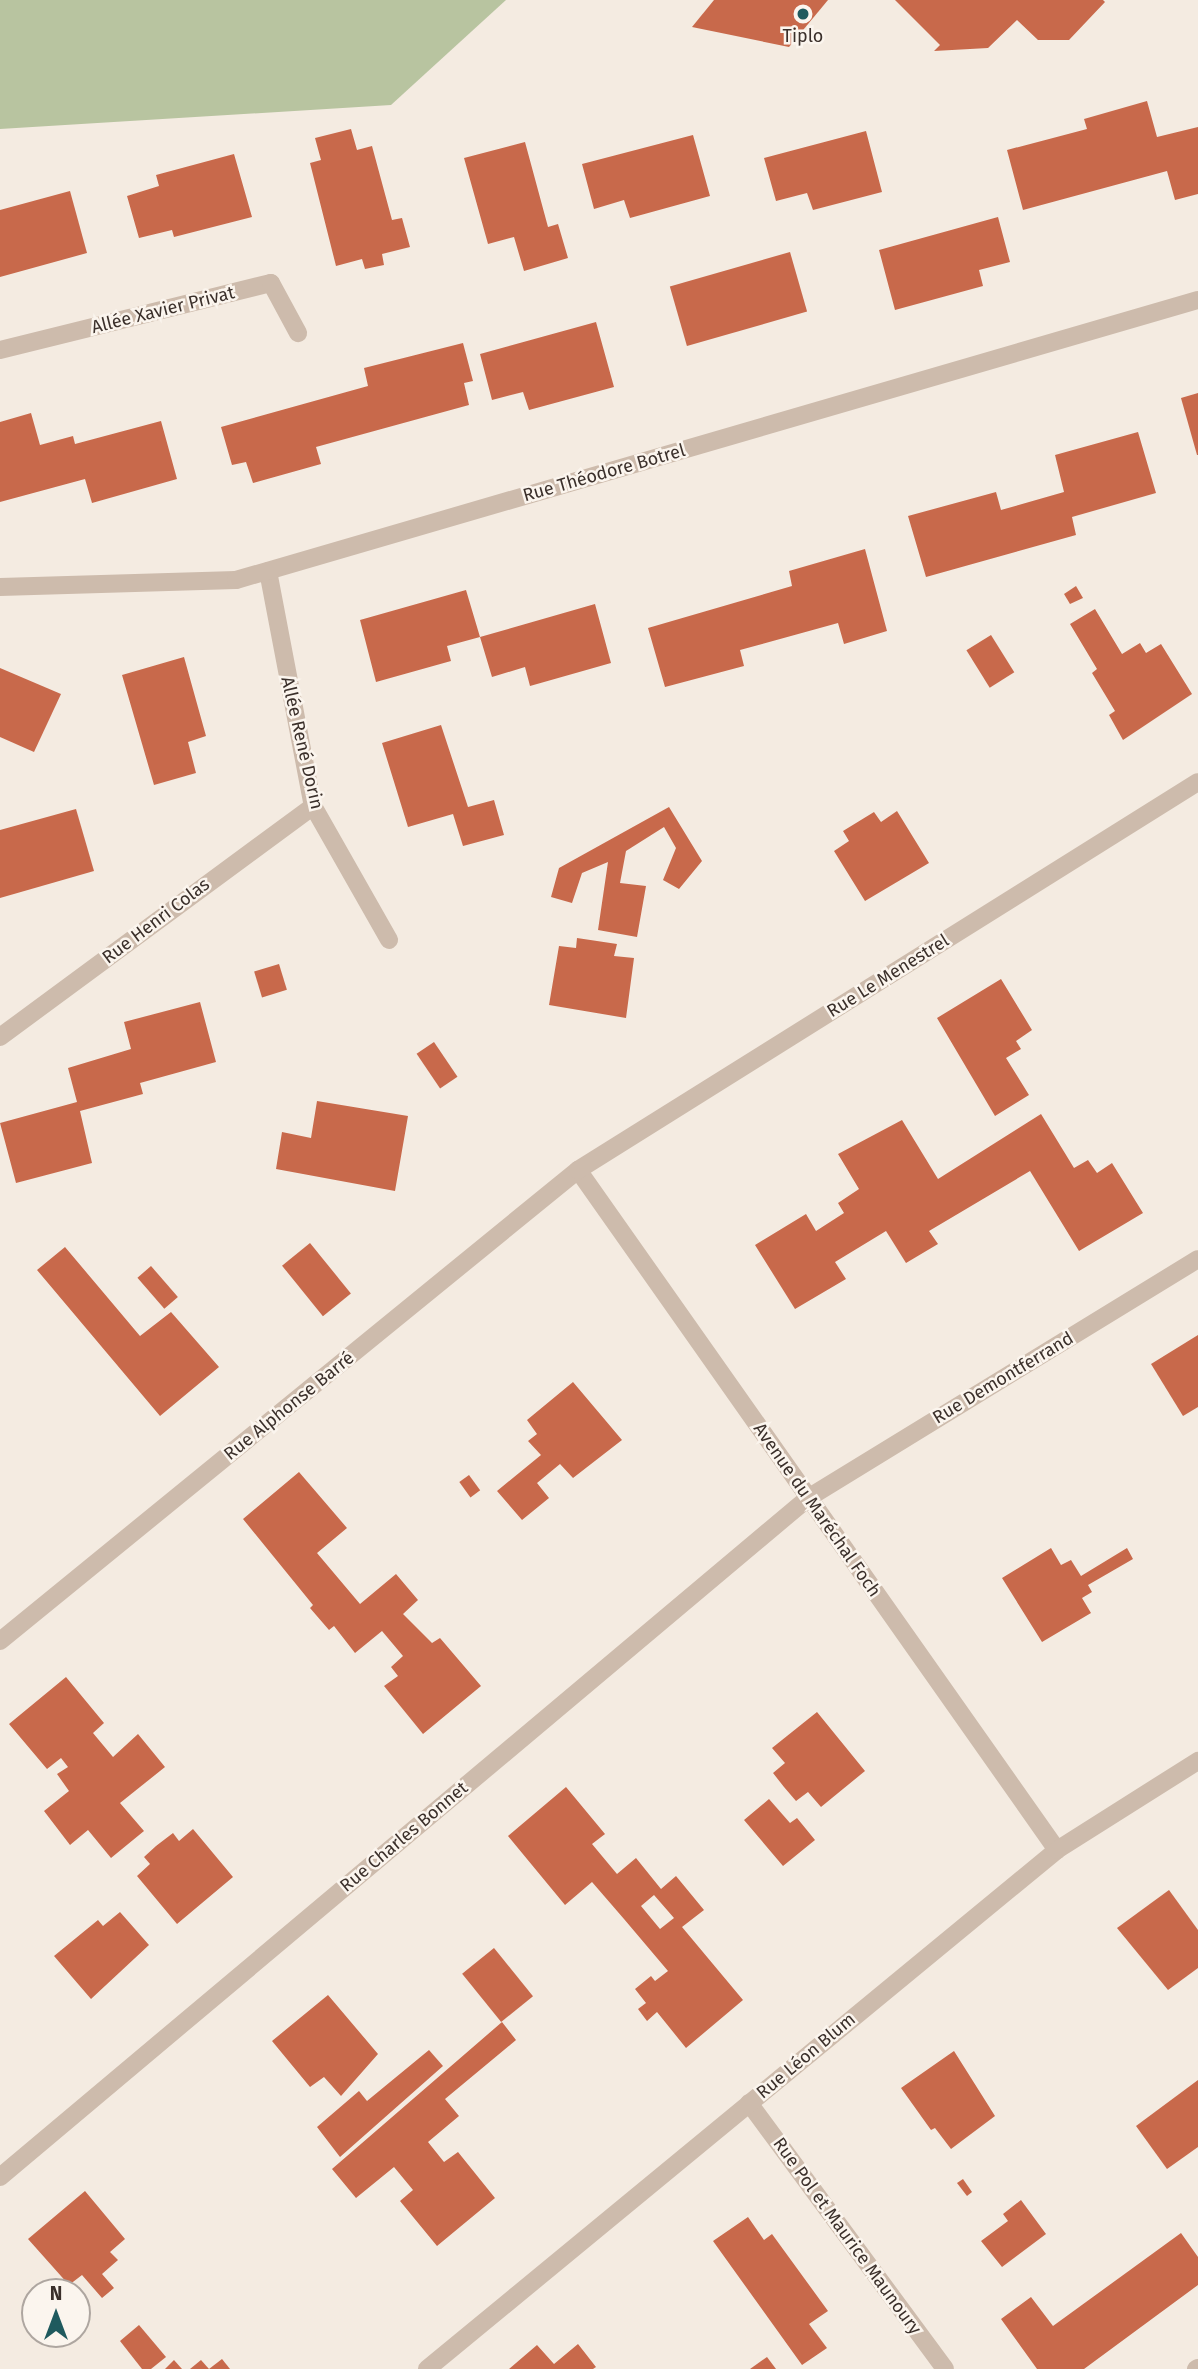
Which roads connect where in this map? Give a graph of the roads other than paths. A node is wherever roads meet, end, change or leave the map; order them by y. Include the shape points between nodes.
1 (1198, 300) edge
2 (298, 333) dead end
3 (0, 349) edge
4 (268, 571) junction
5 (0, 587) edge
6 (1198, 782) edge
7 (313, 806) junction
8 (389, 940) dead end
9 (0, 1037) edge
10 (578, 1170) junction
11 (1198, 1259) edge
12 (808, 1497) junction
13 (0, 1641) edge
14 (1198, 1761) edge
15 (1056, 1850) junction
16 (749, 2103) junction
17 (0, 2177) edge
18 (426, 2369) edge
19 (945, 2369) edge

1 - 4 street, Rue Théodore Botrel
2 - 3 street, Allée Xavier Privat via 271,283
4 - 5 street, Rue Théodore Botrel via 236,580
4 - 7 street, Allée René Dorin
6 - 10 street, Rue Le Menestrel
7 - 8 street, Allée René Dorin
7 - 9 street, Rue Henri Colas
10 - 12 street, Avenue du Maréchal Foch
10 - 13 street, Rue Alphonse Barré
11 - 12 street, Rue Demontferrand
12 - 15 street, Avenue du Maréchal Foch
12 - 17 street, Rue Charles Bonnet
14 - 15 street, Rue Léon Blum
15 - 16 street, Rue Léon Blum
16 - 18 street, Rue Léon Blum
16 - 19 street, Rue Pol et Maurice Maunoury

